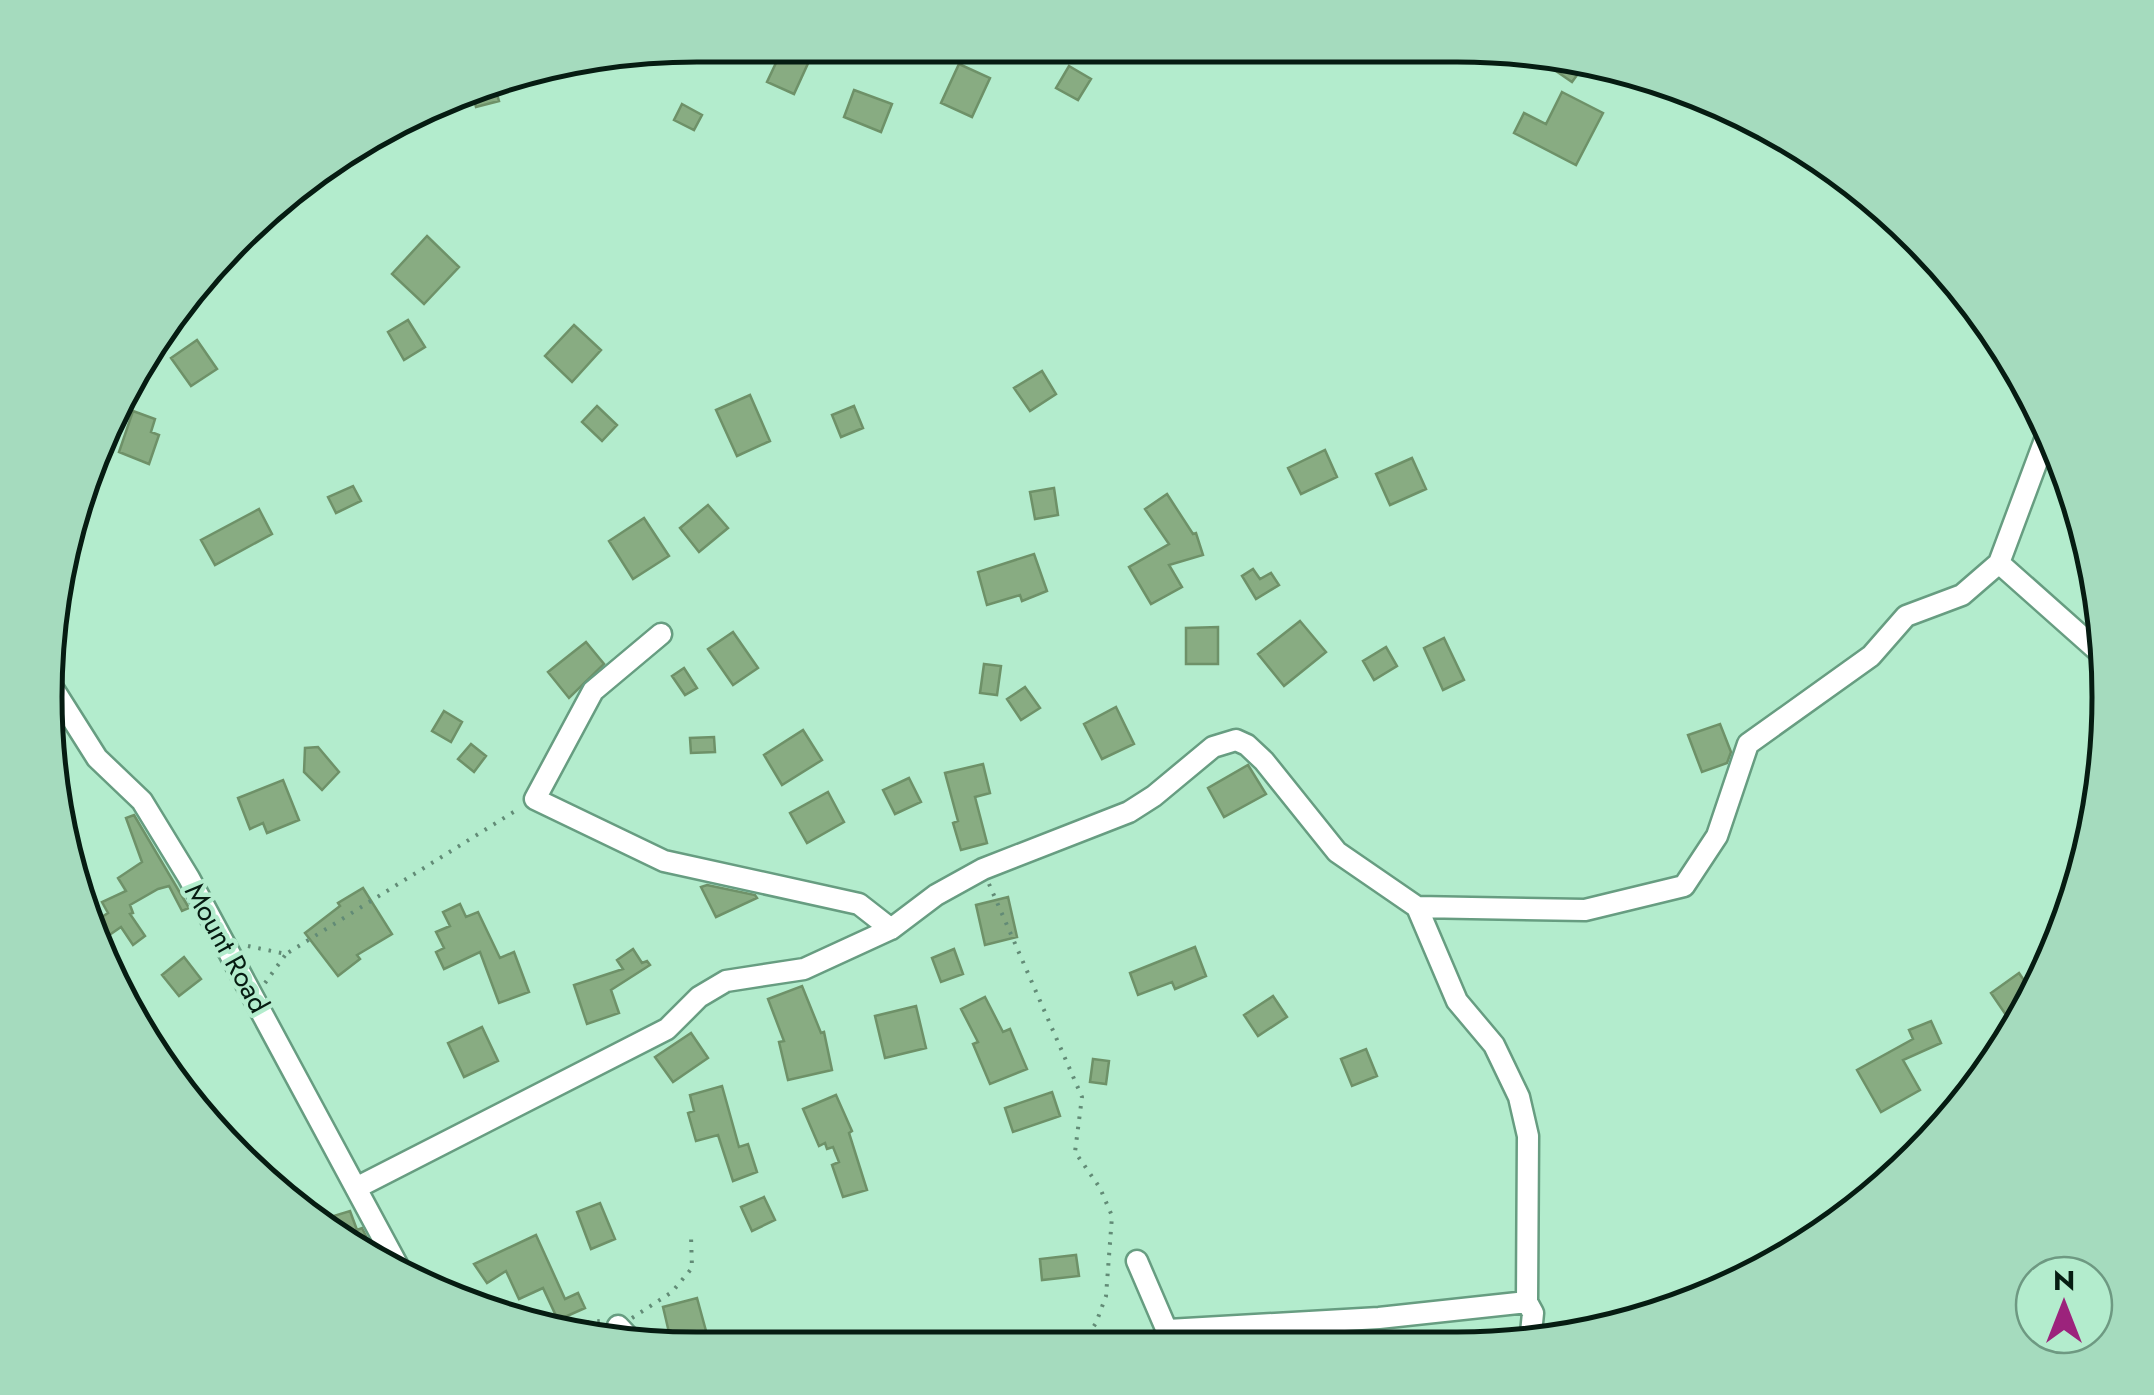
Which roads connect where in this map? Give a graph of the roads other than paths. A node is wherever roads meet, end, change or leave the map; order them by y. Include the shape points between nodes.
1 (2041, 450) edge
2 (2000, 563) junction
3 (661, 634) dead end
4 (2089, 642) edge
5 (62, 702) edge
6 (1416, 907) junction
7 (891, 929) junction
8 (356, 1188) junction
9 (391, 1253) edge
10 (1137, 1261) dead end
11 (1527, 1302) junction
12 (1532, 1328) edge
13 (1168, 1332) edge
14 (1240, 1332) edge

1 - 2 street
2 - 4 street
2 - 6 street via 1962,595 1906,616 1870,656 1748,744 1717,836 1684,886 1584,910
3 - 7 street via 593,691 535,799 664,861 858,904
5 - 8 street, Mount Road via 97,758 142,801 224,938
6 - 7 street via 1337,852 1264,761 1236,740 1213,747 1129,812 983,869
6 - 11 street via 1457,1001 1494,1045 1519,1097 1528,1136
7 - 8 street via 804,969 726,981 667,1029
8 - 9 street, Mount Road
10 - 13 street
11 - 12 street
11 - 14 street

